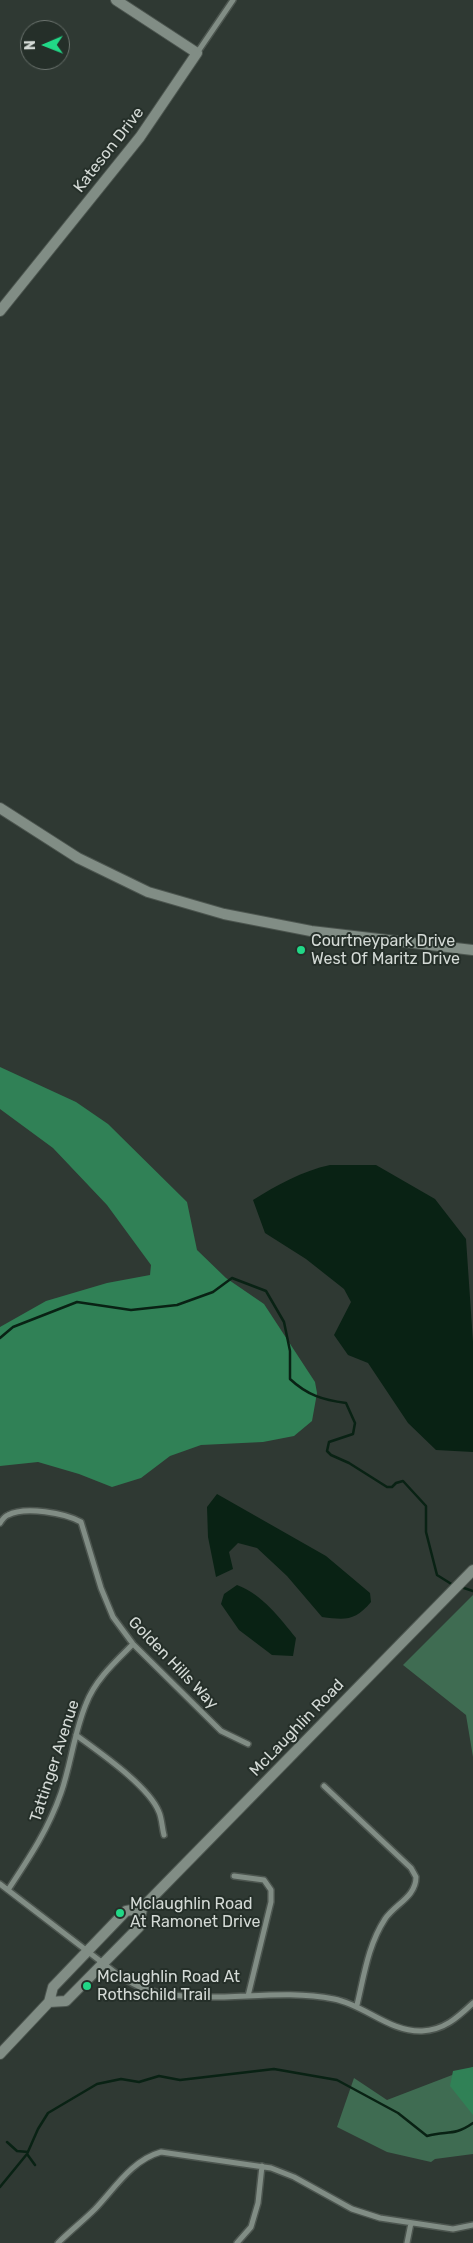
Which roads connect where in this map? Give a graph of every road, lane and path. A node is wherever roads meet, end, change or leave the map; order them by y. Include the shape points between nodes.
1 (116, 0) edge
2 (233, 0) edge
3 (197, 53) junction
4 (0, 311) edge
5 (0, 808) edge
6 (473, 950) edge
7 (0, 1523) edge
8 (472, 1570) edge
9 (133, 1644) junction
10 (76, 1735) junction
11 (248, 1744) dead end
12 (324, 1786) dead end
13 (164, 1835) dead end
14 (234, 1876) dead end
15 (0, 1884) edge
16 (8, 1890) junction
17 (142, 1908) junction
18 (88, 1952) junction
19 (103, 1964) junction
20 (248, 1996) junction
21 (50, 2002) junction
22 (473, 2003) edge
23 (357, 2005) junction
24 (0, 2054) edge
25 (262, 2166) junction
26 (411, 2223) junction
27 (473, 2225) edge
28 (58, 2243) edge
29 (237, 2243) edge
30 (407, 2243) edge

1 - 3 street
2 - 3 street, Kateson Drive
3 - 4 street, Kateson Drive via 140,137
5 - 6 street via 78,858 148,892 224,914 311,931
7 - 9 street, Golden Hills Way via 7,1515 22,1510 69,1515 81,1522 113,1617
8 - 17 street, McLaughlin Road
9 - 10 street, Tattinger Avenue via 96,1685 86,1703
9 - 11 street, Golden Hills Way via 221,1731
10 - 13 street via 146,1792 159,1811
10 - 16 street, Tattinger Avenue via 61,1792 43,1837
12 - 23 street via 411,1868 416,1877 412,1893 385,1918 375,1936
14 - 20 street via 264,1880 271,1890 272,1902
15 - 16 street
16 - 18 street
17 - 18 street, McLaughlin Road via 126,1912
17 - 19 street, McLaughlin Road via 139,1927
18 - 19 street
18 - 21 street, McLaughlin Road via 53,1987
19 - 20 street via 121,1978 144,1989 176,1996
19 - 21 street, McLaughlin Road via 66,2001
20 - 23 street via 300,1995
21 - 24 street, McLaughlin Road
22 - 23 street via 440,2029 420,2031 398,2028
25 - 26 street via 294,2177 352,2209
25 - 28 street via 161,2152 147,2156
25 - 29 street via 258,2203 251,2227
26 - 27 street via 452,2229
26 - 30 street

